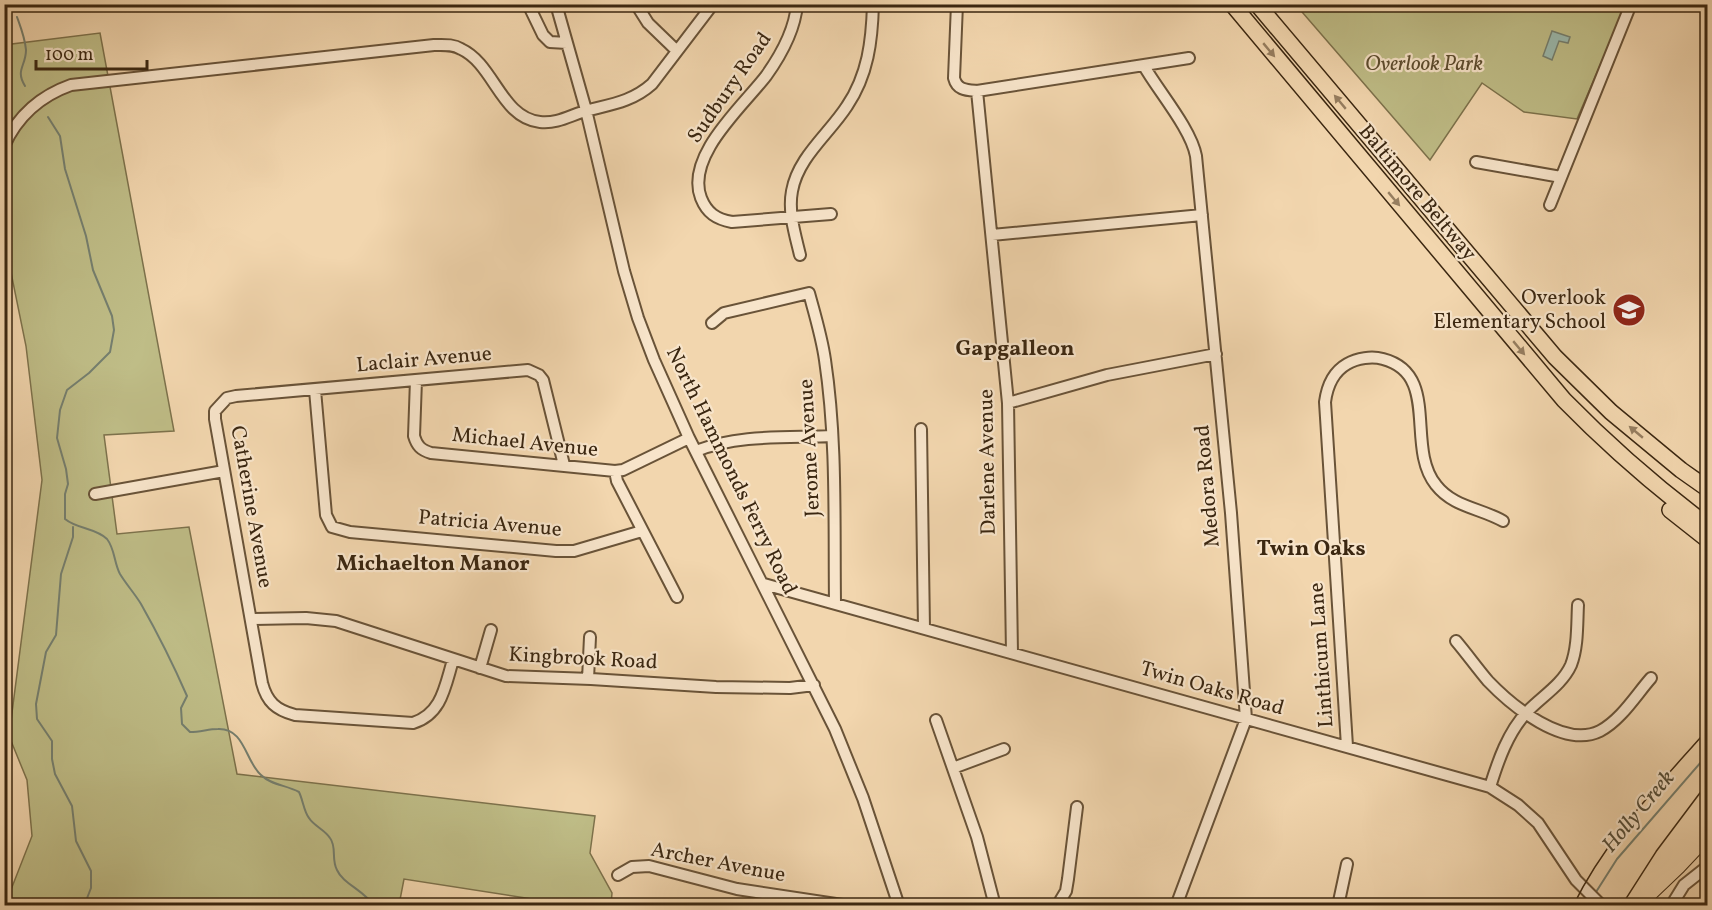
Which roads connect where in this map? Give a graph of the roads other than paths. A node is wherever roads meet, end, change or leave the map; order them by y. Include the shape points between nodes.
1 (528, 4) edge
2 (556, 4) edge
3 (636, 4) edge
4 (713, 4) edge
5 (797, 4) edge
6 (873, 4) edge
7 (957, 4) edge
8 (1232, 4) edge
9 (1257, 4) edge
10 (1631, 4) edge
11 (567, 43) junction
12 (677, 51) junction
13 (1189, 58) dead end
14 (1144, 66) junction
15 (976, 91) junction
16 (586, 110) junction
17 (4, 146) edge
18 (1476, 162) dead end
19 (1561, 177) junction
20 (1550, 205) dead end
21 (831, 213) dead end
22 (1202, 215) junction
23 (791, 217) junction
24 (992, 235) junction
25 (800, 255) dead end
26 (712, 323) dead end
27 (1216, 354) junction
28 (1536, 369) junction
29 (416, 380) junction
30 (315, 390) junction
31 (1008, 403) junction
32 (220, 404) joint
33 (921, 429) dead end
34 (832, 436) junction
35 (689, 438) junction
36 (696, 451) junction
37 (564, 465) junction
38 (1681, 470) junction
39 (224, 471) junction
40 (615, 471) junction
41 (1707, 483) edge
42 (1707, 489) edge
43 (95, 494) dead end
44 (1503, 521) dead end
45 (1707, 526) edge
46 (642, 531) junction
47 (1707, 540) edge
48 (764, 584) junction
49 (677, 597) dead end
50 (835, 603) junction
51 (1578, 605) dead end
52 (251, 619) junction
53 (924, 628) junction
54 (491, 630) dead end
55 (590, 637) dead end
56 (1456, 641) dead end
57 (1011, 653) junction
58 (453, 660) junction
59 (480, 668) junction
60 (1651, 678) dead end
61 (588, 679) junction
62 (814, 685) junction
63 (1526, 713) junction
64 (1246, 719) junction
65 (936, 720) dead end
66 (1347, 746) junction
67 (1004, 749) dead end
68 (953, 768) junction
69 (1490, 787) junction
70 (1707, 796) edge
71 (1077, 807) dead end
72 (1707, 818) edge
73 (1707, 835) edge
74 (1347, 864) dead end
75 (1707, 866) edge
76 (618, 875) dead end
77 (1060, 905) edge
78 (849, 906) edge
79 (899, 906) edge
80 (995, 906) edge
81 (1176, 906) edge
82 (1338, 906) edge
83 (1602, 906) edge
84 (1634, 906) edge
85 (1671, 906) edge

1 - 11 street via 550,42
2 - 11 street, North Hammonds Ferry Road
3 - 12 street via 648,23
4 - 12 street
5 - 23 street, Sudbury Road via 788,40 709,148 699,172 705,206 720,219 732,222
6 - 23 street via 865,72 847,107 799,169 791,192
7 - 15 street via 954,78 963,89
8 -> 28 highway, Baltimore Beltway
38 -> 9 highway, Baltimore Beltway via 1611,412 1555,357
10 - 19 street
11 - 16 street, North Hammonds Ferry Road
12 - 16 street via 645,90 631,99
13 - 14 street
14 - 15 street
14 - 22 street, Medora Road via 1195,148
15 - 24 street, Darlene Avenue
16 - 17 street via 549,122 527,118 508,102 470,54 449,45 434,45 71,85 31,107 14,126
16 - 35 street, North Hammonds Ferry Road via 638,318
18 - 19 street
19 - 20 street
21 - 23 street, Sudbury Road
22 - 24 street
22 - 27 street, Medora Road
23 - 25 street
24 - 31 street, Darlene Avenue
26 - 34 street, Jerome Avenue via 724,313 809,293 825,358
27 - 31 street via 1107,375
27 - 64 street, Medora Road
28 - 45 highway, Baltimore Beltway via 1625,460
28 - 47 highway via 1620,466
29 - 30 street, Laclair Avenue
29 - 37 street, Michael Avenue via 414,436 423,450
29 - 37 street, Laclair Avenue via 533,372 543,380
30 - 32 street, Laclair Avenue via 236,396
30 - 46 street, Patricia Avenue via 326,515 332,527 350,532 555,550 574,550
31 - 57 street, Darlene Avenue
32 - 39 street, Catherine Avenue via 215,418
33 - 53 street
34 - 36 street via 745,439
34 - 50 street, Jerome Avenue
35 - 36 street, North Hammonds Ferry Road
35 - 40 street, Michael Avenue
36 - 48 street, North Hammonds Ferry Road
37 - 40 street, Michael Avenue
38 - 41 highway
38 - 42 highway, Baltimore Beltway
39 - 43 street
39 - 52 street, Catherine Avenue
40 - 46 street
44 - 66 street, Linthicum Lane via 1453,501 1435,485 1422,453 1417,393 1400,366 1368,358 1346,364 1339,371 1328,387 1325,411
46 - 49 street
48 - 50 street, Twin Oaks Road
48 - 62 street, North Hammonds Ferry Road
50 - 53 street, Twin Oaks Road
51 - 63 street via 1570,666 1564,678
52 - 58 street, Kingbrook Road via 336,621
52 - 58 street, Catherine Avenue via 265,695 272,705 295,715 422,721 438,706
53 - 57 street, Twin Oaks Road
54 - 59 street
55 - 61 street
56 - 63 street via 1489,681
57 - 64 street, Twin Oaks Road
58 - 59 street, Kingbrook Road
59 - 61 street, Kingbrook Road via 506,676
60 - 63 street via 1610,724 1592,734 1581,737 1562,733
61 - 62 street, Kingbrook Road via 716,687
62 - 79 street, North Hammonds Ferry Road via 851,764
63 - 69 street via 1516,724
64 - 66 street, Twin Oaks Road
64 - 81 street, Medora Road
65 - 68 street
66 - 69 street, Twin Oaks Road
67 - 68 street
68 - 80 street
69 - 83 street, Twin Oaks Road via 1538,824 1576,880
70 - 84 highway
71 - 77 street via 1066,891
72 - 84 main road
73 - 84 main road
74 - 82 street
75 - 85 street via 1684,885
76 - 78 street, Archer Avenue via 632,867 658,867 737,889

